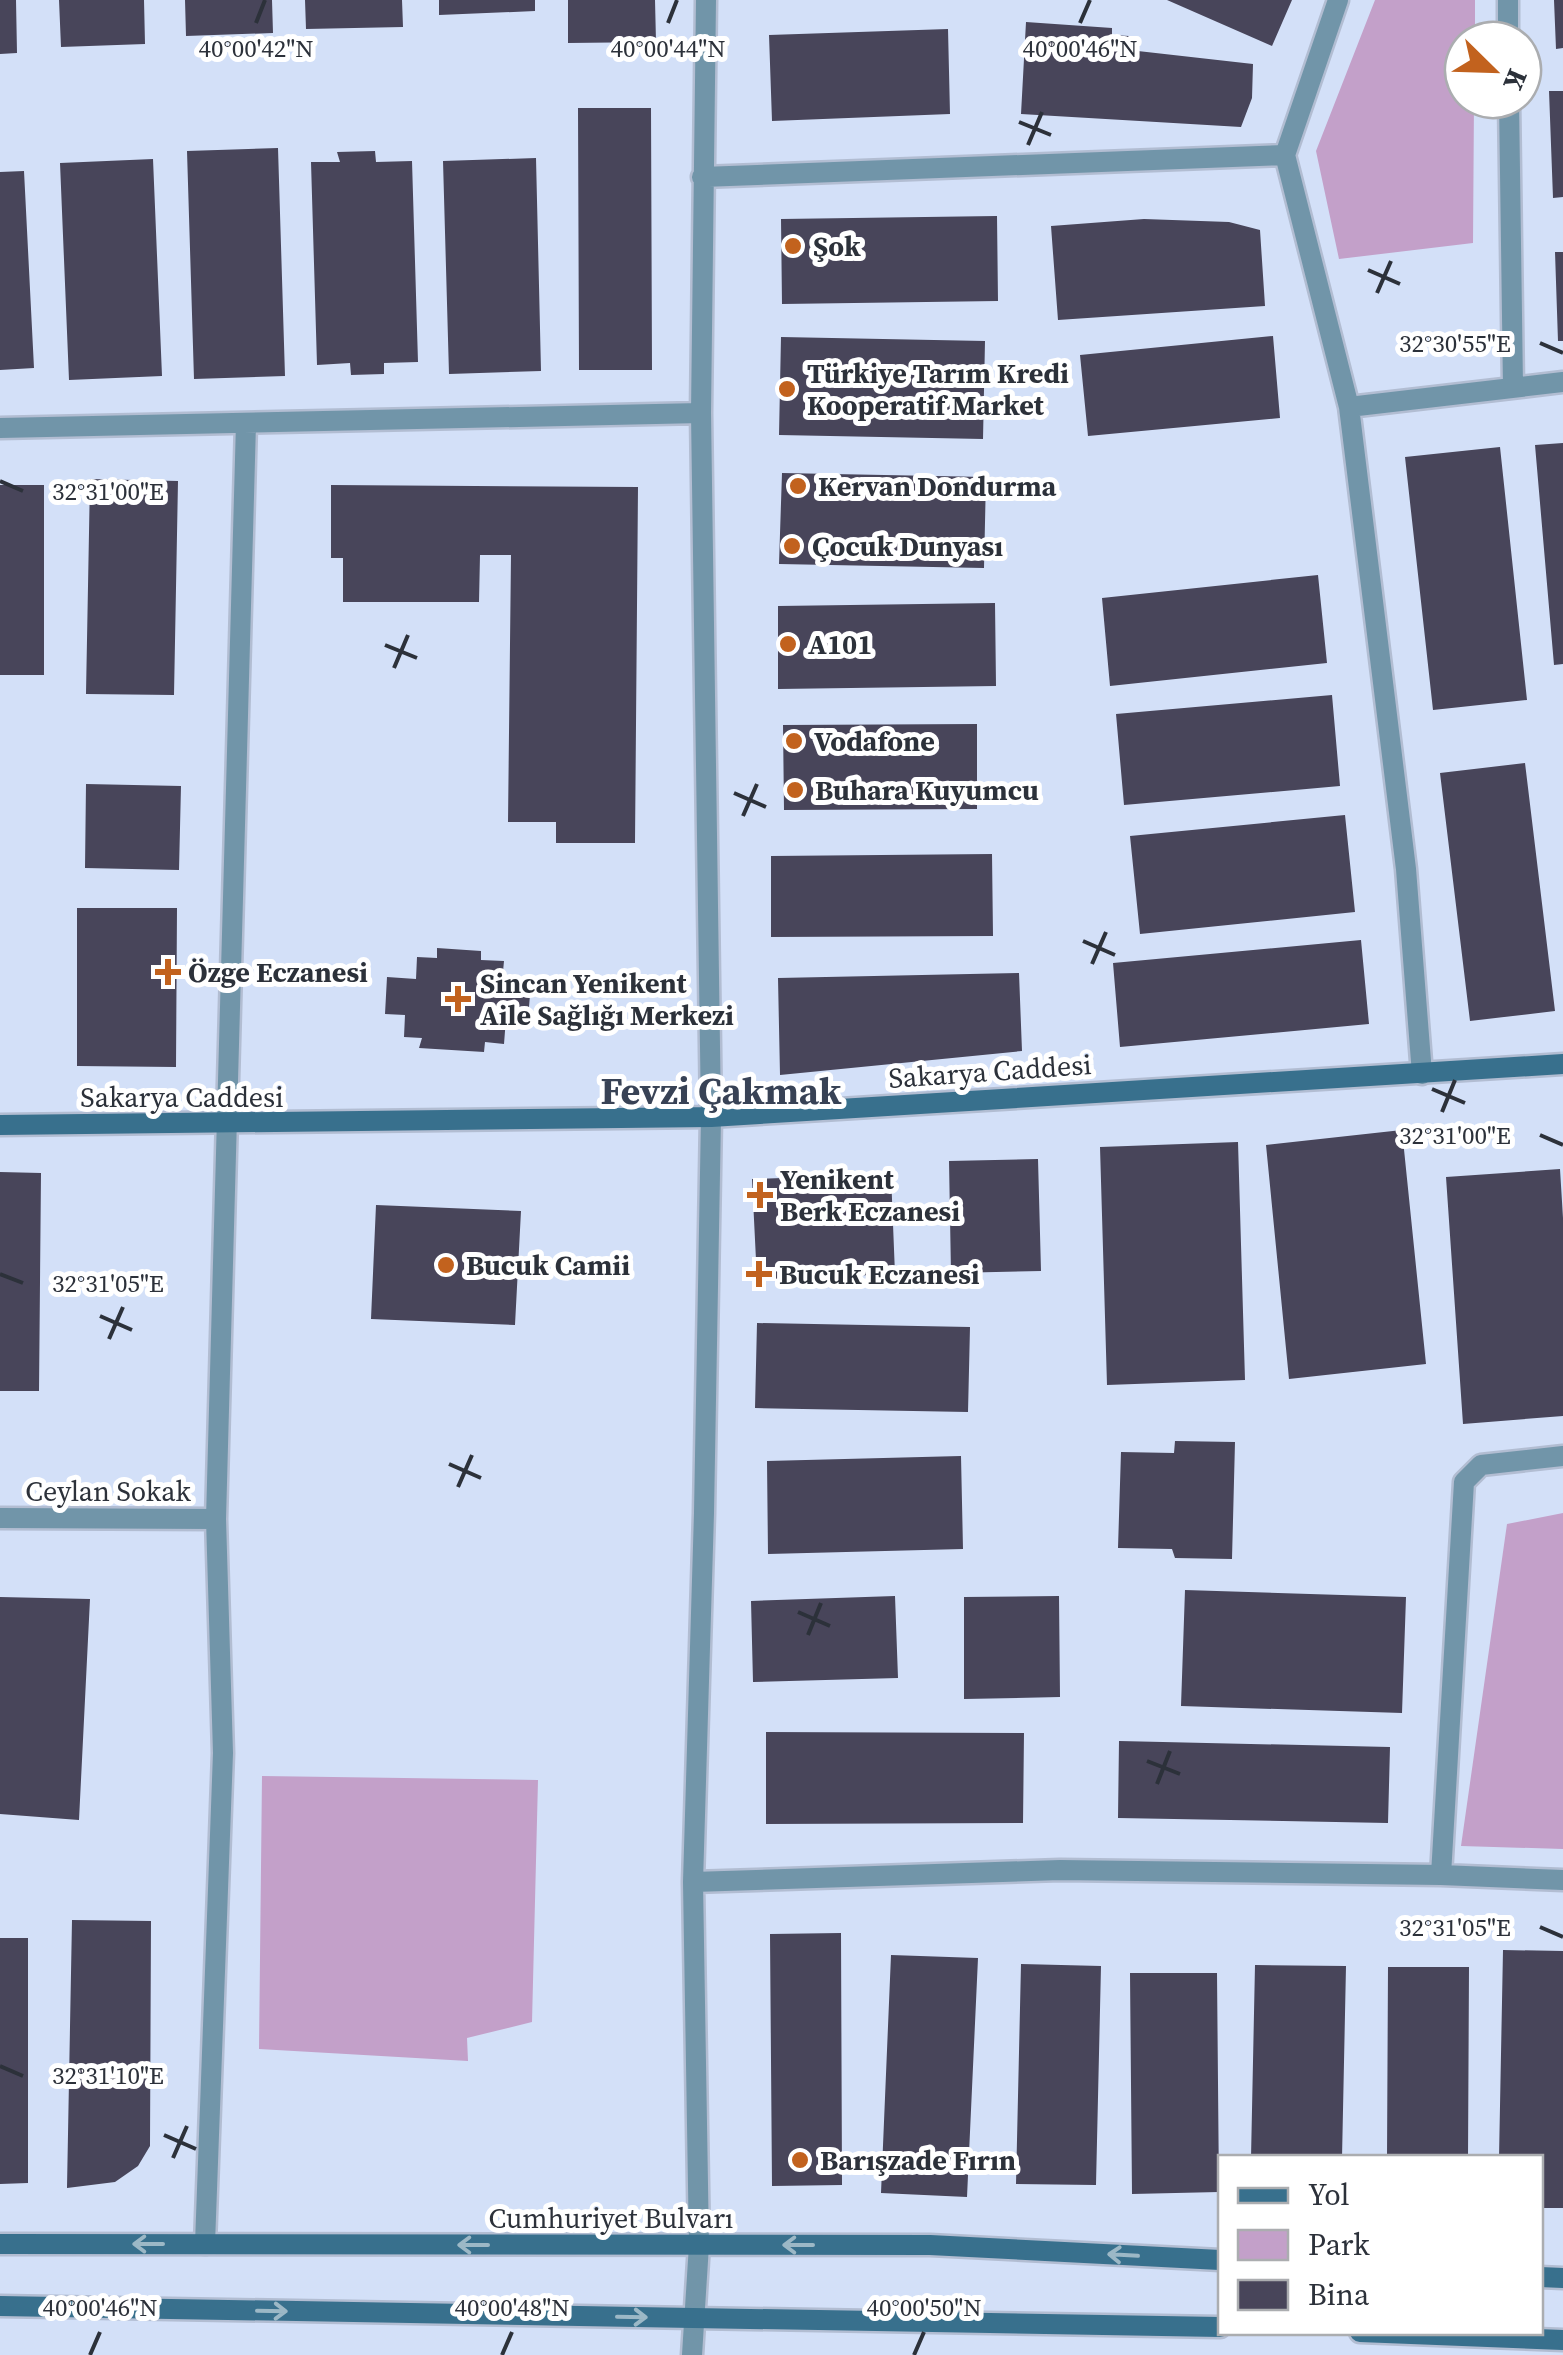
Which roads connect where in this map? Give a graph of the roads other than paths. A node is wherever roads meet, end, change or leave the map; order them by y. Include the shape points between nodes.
1 (706, 0) edge
2 (1338, 0) edge
3 (1509, 120) edge
4 (1285, 155) junction
5 (702, 177) junction
6 (1563, 382) edge
7 (1513, 387) junction
8 (1350, 407) junction
9 (701, 413) junction
10 (246, 423) junction
11 (0, 428) edge
12 (1563, 1064) edge
13 (1422, 1074) junction
14 (710, 1117) junction
15 (227, 1124) junction
16 (0, 1125) edge
17 (1563, 1456) edge
18 (0, 1518) edge
19 (216, 1519) junction
20 (1441, 1874) junction
21 (1563, 1880) edge
22 (693, 1882) junction
23 (0, 2244) edge
24 (206, 2244) junction
25 (699, 2245) junction
26 (1218, 2260) edge
27 (0, 2306) edge
28 (692, 2318) junction
29 (1218, 2327) edge
30 (1436, 2335) edge
31 (1563, 2340) edge
32 (692, 2355) edge

1 - 5 street
2 - 4 street
3 - 7 street
4 - 5 street
4 - 8 street
5 - 9 street
6 - 7 street
7 - 8 street
8 - 13 street via 1406,869
9 - 10 street
9 - 14 street
10 - 11 street
10 - 15 street
12 - 13 main road, Sakarya Caddesi
13 - 14 main road, Sakarya Caddesi
14 - 15 main road, Sakarya Caddesi
14 - 22 street
15 - 16 main road, Sakarya Caddesi
15 - 19 street
17 - 20 street via 1481,1465 1464,1482
18 - 19 street, Ceylan Sokak
19 - 24 street via 223,1753
20 - 21 street
20 - 22 street via 1060,1870
22 - 25 street
24 -> 23 main road, Cumhuriyet Bulvarı
25 -> 24 main road, Cumhuriyet Bulvarı
26 -> 25 main road, Cumhuriyet Bulvarı via 930,2246
25 - 28 street
27 -> 28 main road
28 - 29 main road
28 - 32 street
30 - 31 main road

